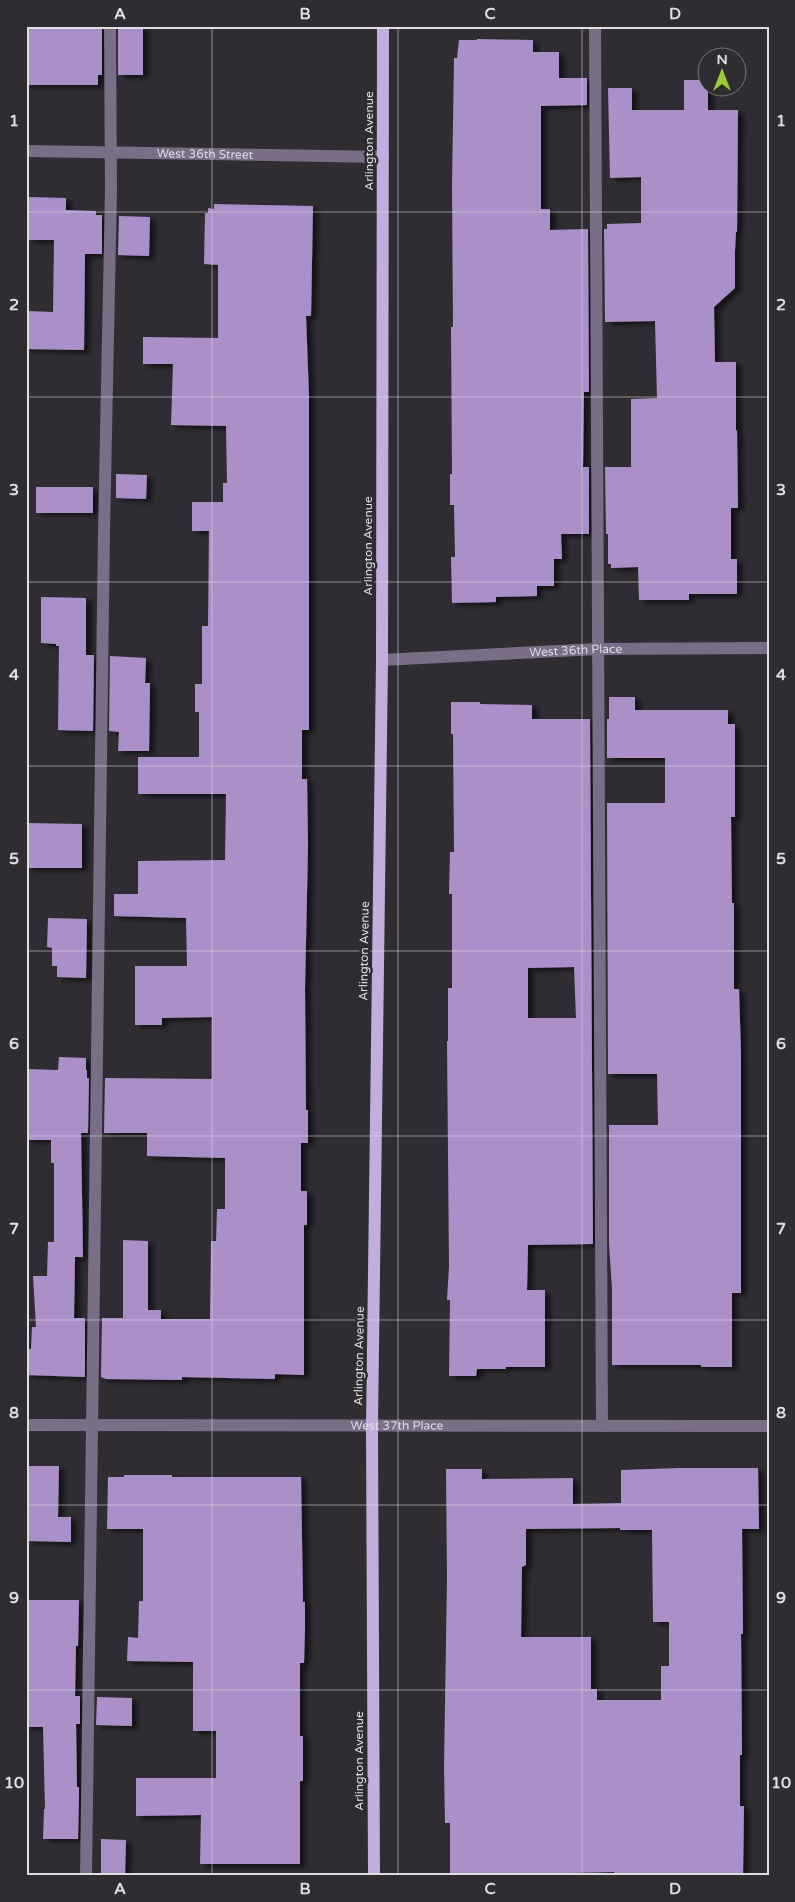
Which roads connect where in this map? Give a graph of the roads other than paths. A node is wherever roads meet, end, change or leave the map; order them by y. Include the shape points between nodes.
1 (110, 26) edge
2 (383, 26) edge
3 (595, 26) edge
4 (26, 152) edge
5 (111, 152) junction
6 (383, 156) junction
7 (769, 648) edge
8 (598, 649) junction
9 (382, 660) junction
10 (26, 1425) edge
11 (91, 1425) junction
12 (372, 1426) junction
13 (602, 1426) junction
14 (769, 1426) edge
15 (86, 1876) edge
16 (374, 1876) edge

1 - 5 street
2 - 6 main road, Arlington Avenue
3 - 8 street
4 - 5 street, West 36th Street
5 - 6 street, West 36th Street
5 - 11 street
6 - 9 main road, Arlington Avenue
7 - 8 street, West 36th Place
8 - 9 street, West 36th Place
8 - 13 street
9 - 12 main road, Arlington Avenue
10 - 11 street, West 37th Place
11 - 12 street, West 37th Place
11 - 15 street
12 - 13 street, West 37th Place
12 - 16 main road, Arlington Avenue
13 - 14 street, West 37th Place

